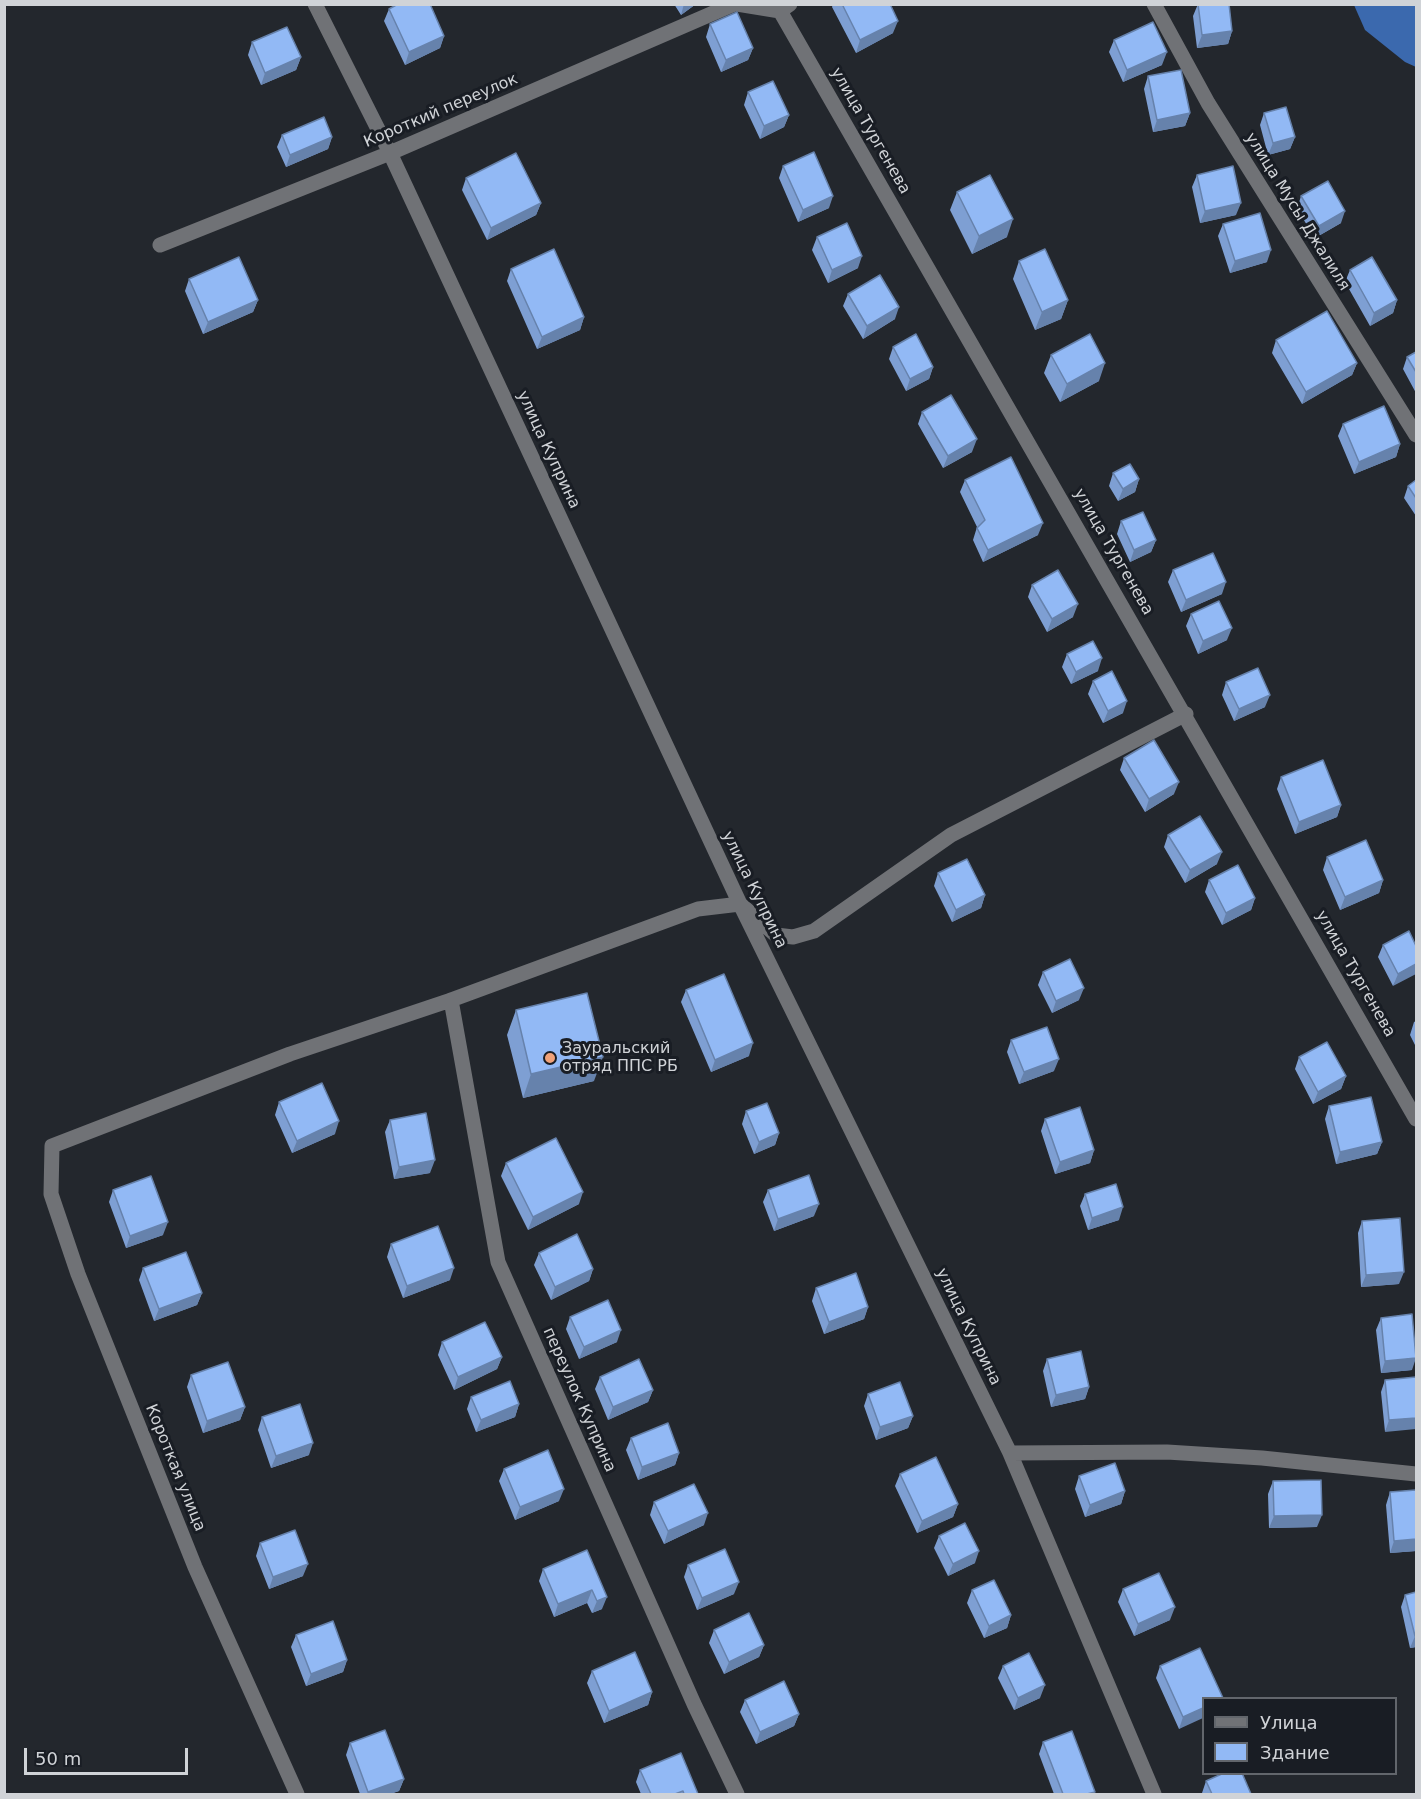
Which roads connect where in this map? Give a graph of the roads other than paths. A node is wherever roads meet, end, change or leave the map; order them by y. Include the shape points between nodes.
1 (315, 4) edge
2 (736, 4) edge
3 (1154, 4) edge
4 (782, 7) edge
5 (390, 153) junction
6 (160, 245) dead end
7 (1416, 435) edge
8 (1186, 714) junction
9 (740, 904) junction
10 (451, 1000) junction
11 (1416, 1119) edge
12 (1010, 1454) junction
13 (1416, 1474) edge
14 (297, 1794) edge
15 (737, 1794) edge
16 (1154, 1794) edge

1 - 5 street, улица Куприна
2 - 4 street, Короткий переулок
2 - 5 street, Короткий переулок
3 - 7 street, улица Мусы Джалиля via 1208,103
4 - 8 street, улица Тургенева
5 - 6 street, Короткий переулок
5 - 9 street, улица Куприна
8 - 9 street via 951,835 814,931 793,937 777,935
8 - 11 street, улица Тургенева
9 - 10 street via 698,909
9 - 12 street, улица Куприна
10 - 14 street, Короткая улица via 290,1054 52,1146 51,1194 78,1274 195,1567
10 - 15 street, переулок Куприна via 498,1262
12 - 13 street via 1167,1452
12 - 16 street, улица Куприна

